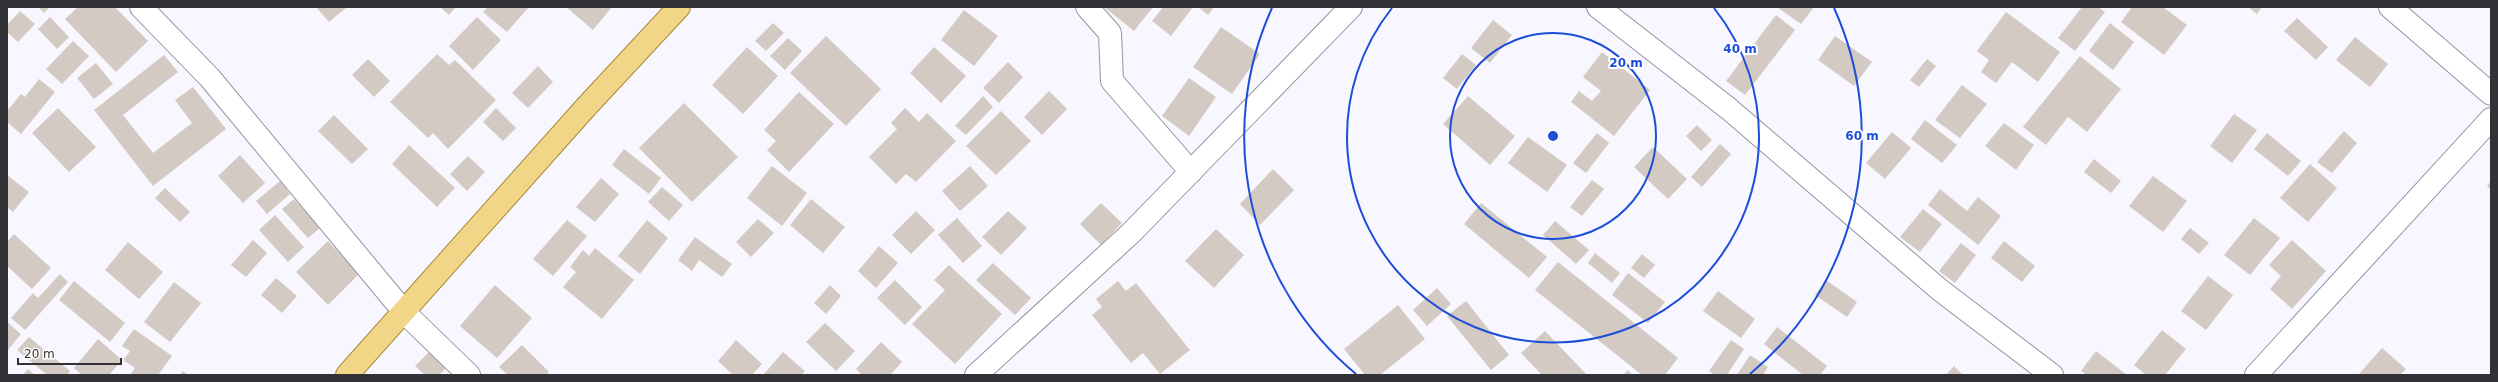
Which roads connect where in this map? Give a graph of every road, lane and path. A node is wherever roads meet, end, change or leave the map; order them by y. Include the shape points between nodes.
1 (141, 7) edge
2 (679, 7) edge
3 (1086, 7) edge
4 (1351, 7) edge
5 (1598, 7) edge
6 (2390, 7) edge
7 (2491, 94) edge
8 (2491, 119) edge
9 (1192, 172) junction
10 (405, 313) junction
11 (347, 375) edge
12 (468, 375) edge
13 (976, 375) edge
14 (2052, 375) edge
15 (2256, 375) edge

1 - 10 street via 210,78
2 - 10 main road via 586,107
3 - 9 street via 1110,33 1112,81
4 - 9 street
5 - 14 street via 1729,110 1940,290
6 - 7 street
8 - 15 street
9 - 13 street via 1131,233
10 - 11 main road
10 - 12 street

